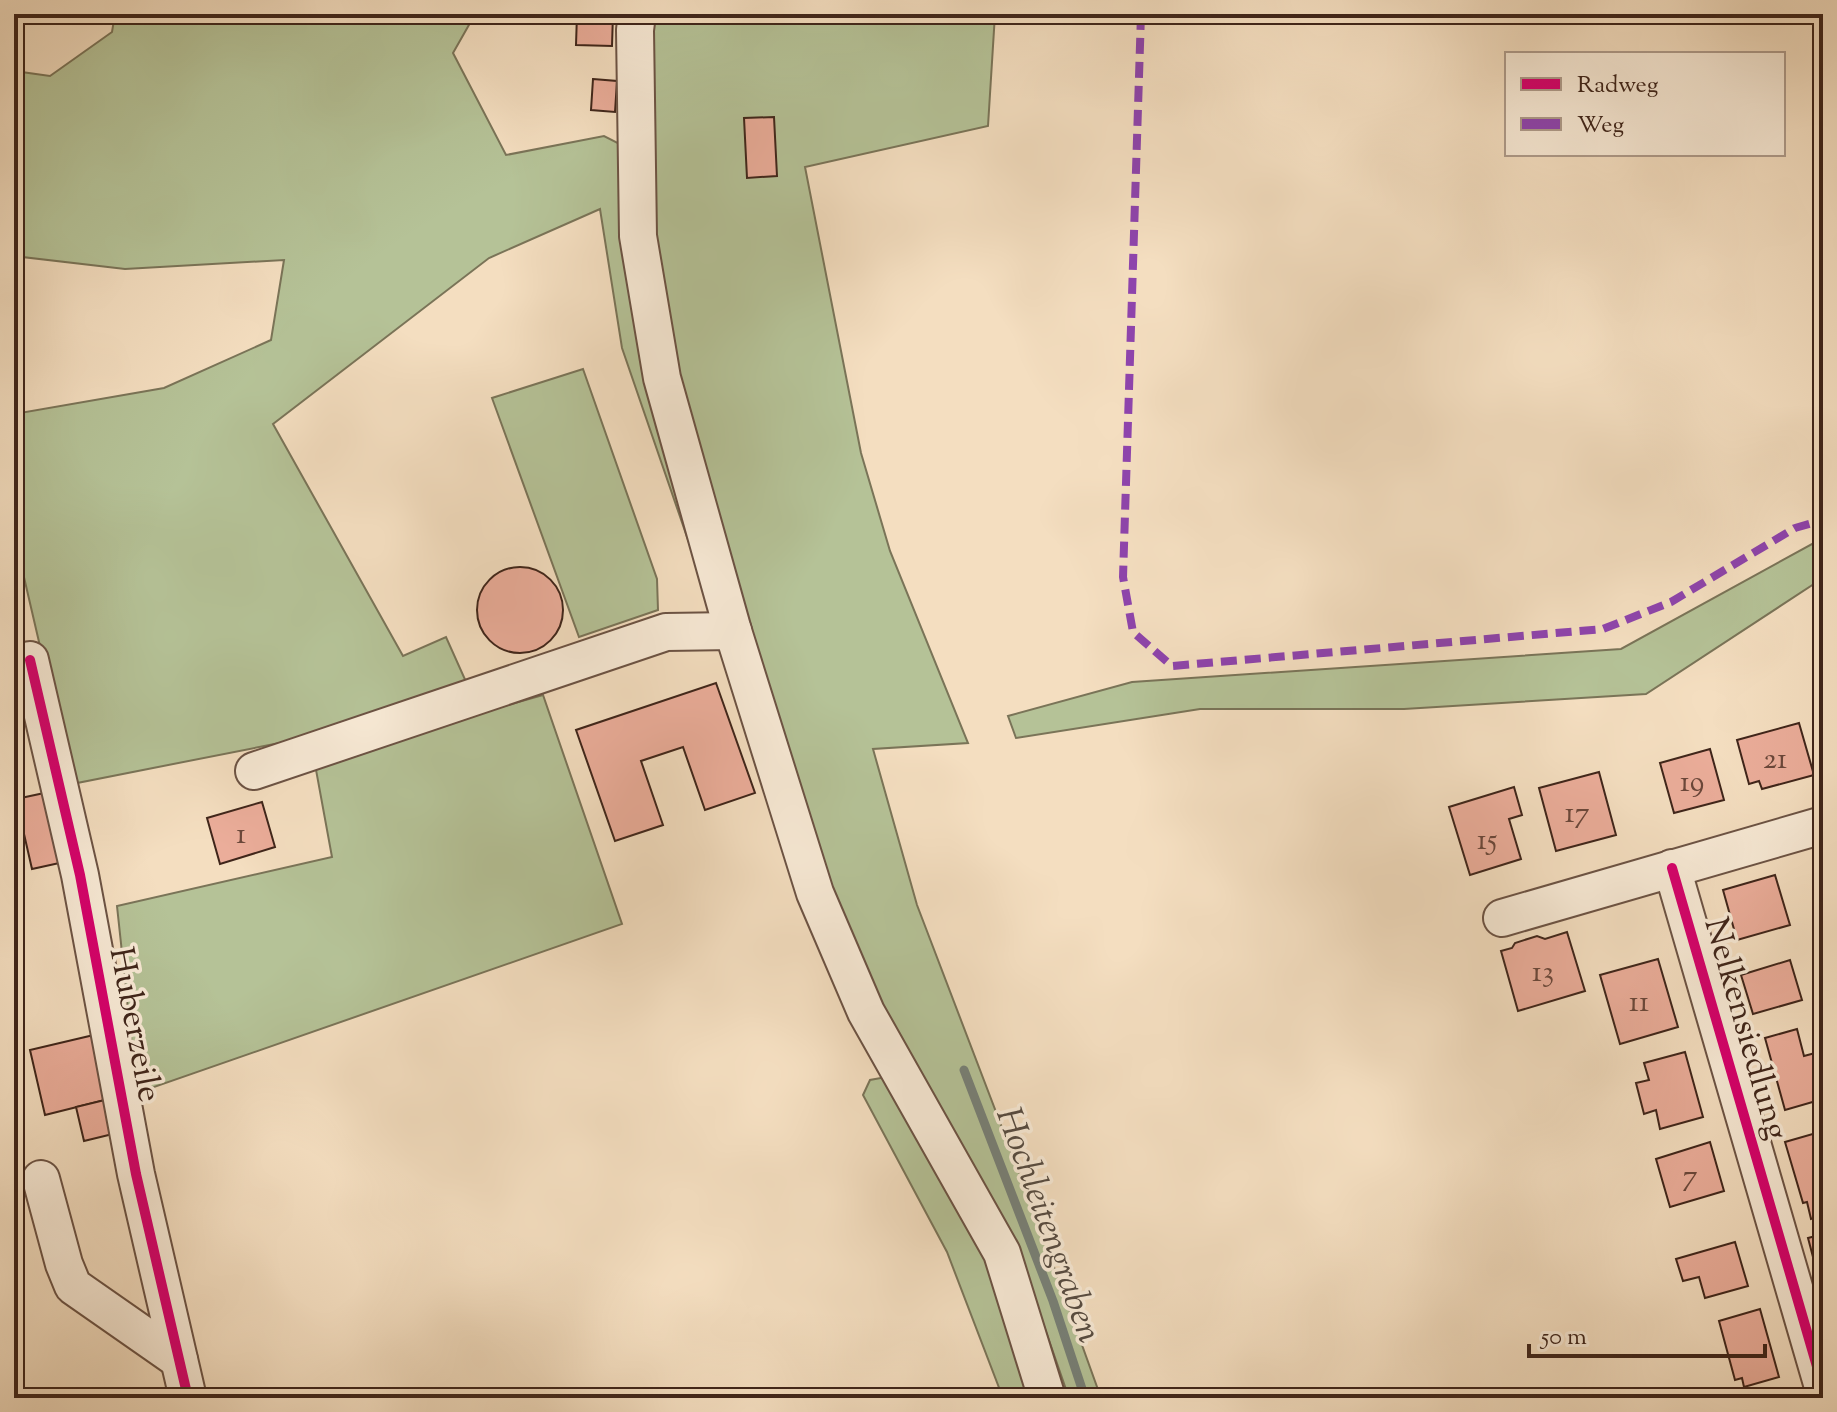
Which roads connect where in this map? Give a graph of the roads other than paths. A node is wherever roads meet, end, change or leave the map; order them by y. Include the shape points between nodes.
1 (637, 14) edge
2 (733, 631) junction
3 (30, 660) dead end
4 (254, 771) dead end
5 (1823, 825) edge
6 (1672, 868) junction
7 (1502, 918) dead end
8 (41, 1179) dead end
9 (179, 1360) junction
10 (1823, 1387) edge
11 (188, 1398) edge
12 (1047, 1398) edge

1 - 2 street via 638,236 662,378
2 - 4 street via 666,632
2 - 12 street via 815,893 866,1012 1002,1253
3 - 9 street, Huberzeile via 80,875 136,1174
5 - 6 street
6 - 7 street
6 - 10 street, Nelkensiedlung
8 - 9 street via 73,1286
9 - 11 street, Huberzeile

